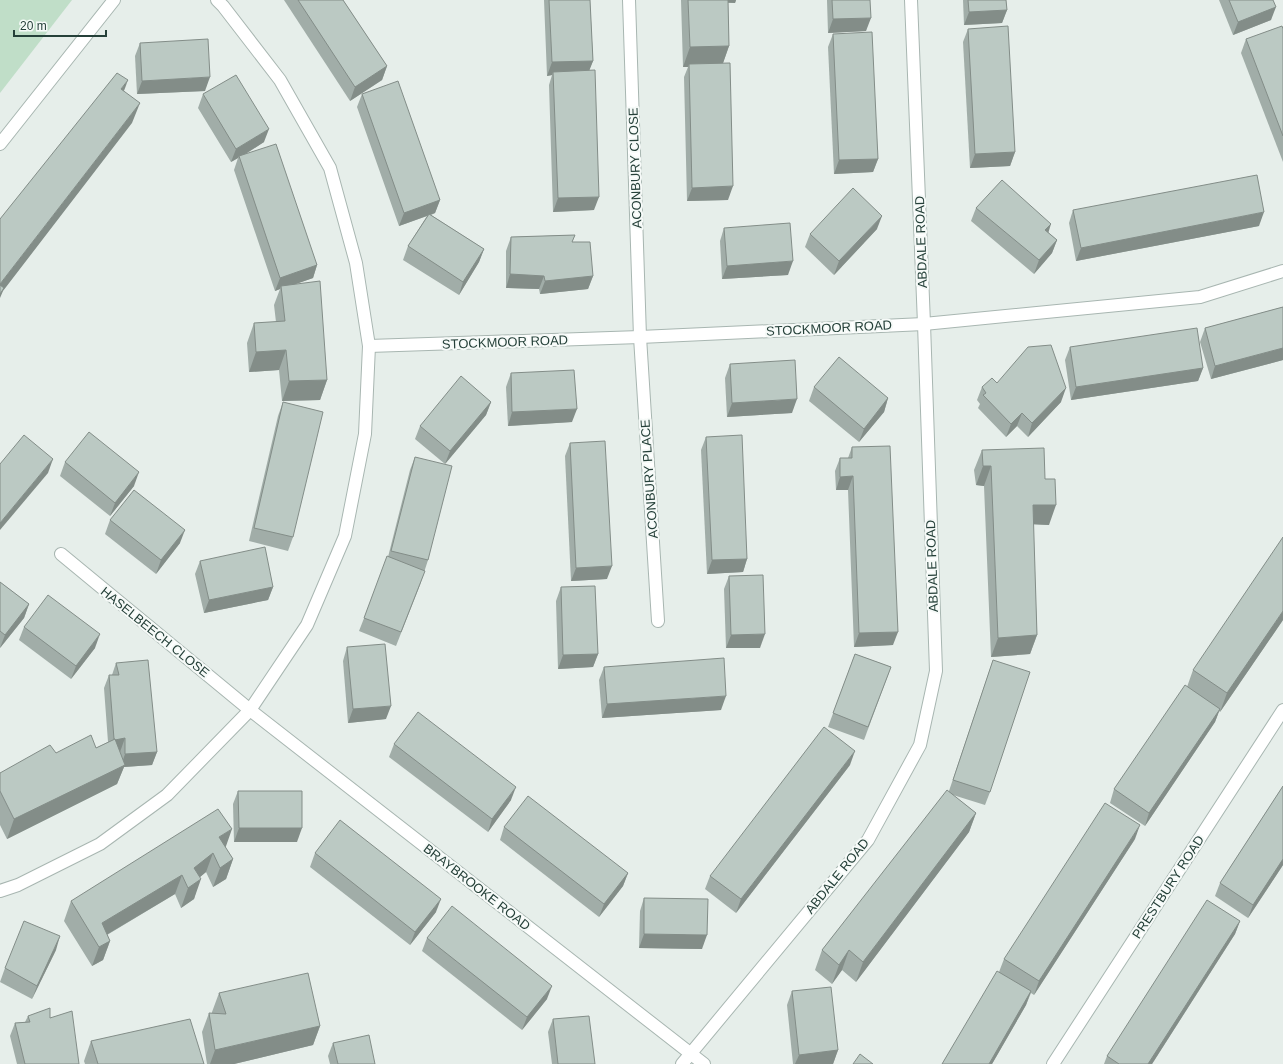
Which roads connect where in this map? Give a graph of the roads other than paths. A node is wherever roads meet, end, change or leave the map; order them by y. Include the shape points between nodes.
1 (114, 0) edge
2 (217, 0) edge
3 (629, 0) edge
4 (911, 0) edge
5 (0, 144) edge
6 (1283, 271) edge
7 (924, 324) junction
8 (640, 337) junction
9 (369, 346) junction
10 (61, 554) dead end
11 (658, 621) dead end
12 (250, 710) junction
13 (1283, 710) edge
14 (0, 891) edge
15 (690, 1054) junction
16 (682, 1064) edge
17 (704, 1064) edge
18 (1053, 1064) edge

1 - 5 street
2 - 9 street via 280,80 330,168 356,263
3 - 8 street, ACONBURY CLOSE
4 - 7 street, ABDALE ROAD
6 - 7 street, STOCKMOOR ROAD via 1200,297
7 - 8 street, STOCKMOOR ROAD
7 - 15 street, ABDALE ROAD via 936,671 920,745 868,840
8 - 9 street, STOCKMOOR ROAD
8 - 11 street, ACONBURY PLACE
9 - 12 street via 365,434 345,536 307,625
10 - 12 street, HASELBEECH CLOSE
12 - 14 street via 167,795 100,844 18,885
12 - 15 street, BRAYBROOKE ROAD
13 - 18 street, PRESTBURY ROAD
15 - 16 street, ABDALE ROAD
15 - 17 street, BRAYBROOKE ROAD

